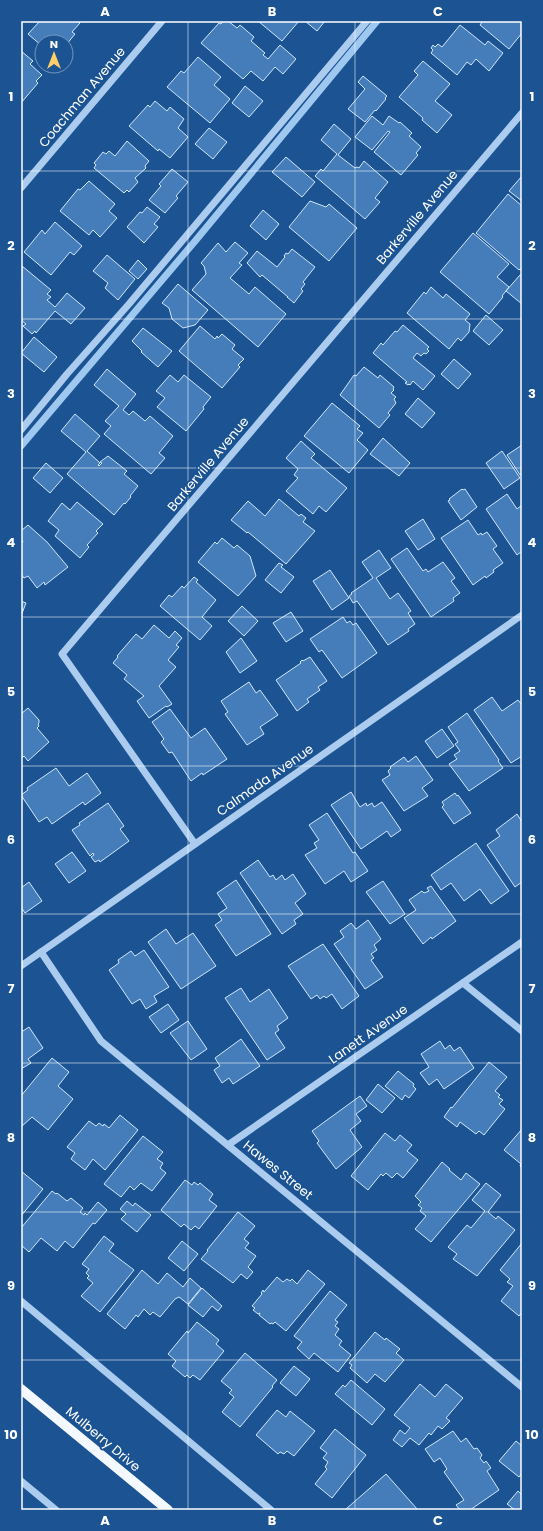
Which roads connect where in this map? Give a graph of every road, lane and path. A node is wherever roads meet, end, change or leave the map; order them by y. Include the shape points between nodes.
1 (162, 21) edge
2 (367, 21) edge
3 (522, 113) edge
4 (21, 188) edge
5 (21, 430) edge
6 (522, 615) edge
7 (195, 844) junction
8 (522, 942) edge
9 (41, 952) junction
10 (21, 966) edge
11 (463, 983) junction
12 (522, 1031) edge
13 (228, 1145) junction
14 (21, 1301) edge
15 (522, 1386) edge
16 (21, 1389) edge
17 (21, 1481) edge
18 (56, 1510) edge
19 (168, 1510) edge
20 (271, 1510) edge

1 - 4 street, Coachman Avenue
2 - 5 street
3 - 7 street, Barkerville Avenue via 62,654
6 - 7 street, Calmada Avenue
7 - 9 street, Calmada Avenue
8 - 11 street, Lanett Avenue
9 - 10 street, Calmada Avenue
9 - 13 street, Hawes Street via 101,1041
11 - 12 street
11 - 13 street, Lanett Avenue
13 - 15 street, Hawes Street
14 - 20 street
16 - 19 main road, Mulberry Drive
17 - 18 street

